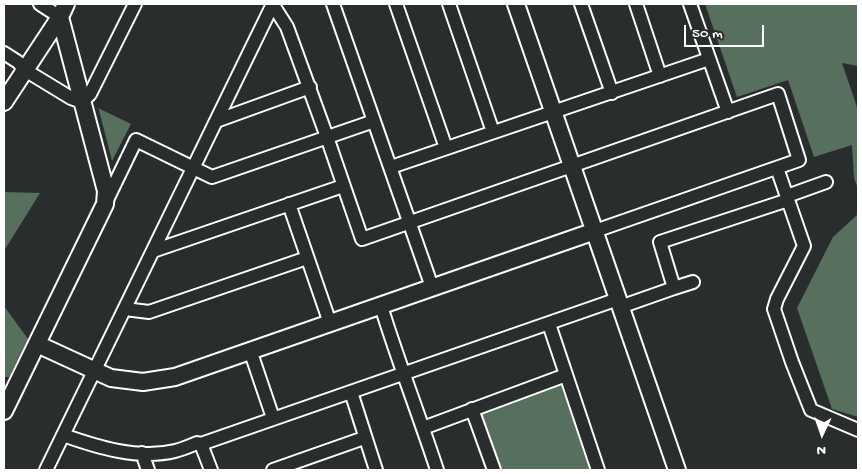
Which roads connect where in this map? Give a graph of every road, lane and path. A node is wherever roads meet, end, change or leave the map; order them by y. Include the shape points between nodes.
1 (40, 4) edge
2 (135, 4) edge
3 (273, 4) edge
4 (333, 4) edge
5 (396, 4) edge
6 (449, 4) edge
7 (516, 4) edge
8 (581, 4) edge
9 (636, 4) edge
10 (690, 4) edge
11 (63, 10) edge
12 (4, 53) edge
13 (709, 59) junction
14 (25, 70) junction
15 (660, 76) junction
16 (310, 88) junction
17 (612, 93) junction
18 (4, 102) edge
19 (82, 102) junction
20 (554, 112) junction
21 (728, 112) junction
22 (374, 120) junction
23 (216, 121) junction
24 (493, 132) junction
25 (327, 137) junction
26 (446, 148) junction
27 (572, 166) junction
28 (194, 167) junction
29 (391, 167) junction
30 (777, 168) junction
31 (826, 182) dead end
32 (343, 186) junction
33 (787, 198) junction
34 (105, 204) junction
35 (289, 204) junction
36 (410, 223) junction
37 (595, 231) junction
38 (153, 251) junction
39 (307, 258) junction
40 (693, 282) dead end
41 (432, 287) junction
42 (674, 288) junction
43 (619, 303) junction
44 (380, 306) junction
45 (124, 309) junction
46 (330, 323) junction
47 (549, 324) junction
48 (37, 344) junction
49 (250, 350) junction
50 (94, 370) junction
51 (402, 374) junction
52 (566, 375) junction
53 (351, 392) junction
54 (472, 409) junction
55 (4, 411) edge
56 (273, 418) junction
57 (423, 428) junction
58 (858, 430) edge
59 (63, 435) junction
60 (364, 438) junction
61 (201, 444) junction
62 (142, 453) junction
63 (46, 470) edge
64 (148, 470) edge
65 (211, 470) edge
66 (273, 470) edge
67 (376, 470) edge
68 (437, 470) edge
69 (494, 470) edge
70 (598, 470) edge
71 (677, 470) edge

1 - 11 street
2 - 19 street via 90,94
3 - 16 street via 287,27
3 - 23 street
4 - 22 street
5 - 26 street
6 - 24 street
7 - 20 street
8 - 17 street
9 - 15 street
10 - 13 street
11 - 14 street
11 - 19 street
12 - 14 street
13 - 15 street
13 - 21 street
14 - 18 street
14 - 19 street
15 - 17 street
16 - 23 street
16 - 25 street
17 - 20 street
19 - 34 street via 106,191
20 - 24 street
20 - 27 street
21 - 27 street
21 - 30 street via 778,94 798,160
22 - 25 street
22 - 29 street
23 - 28 street
24 - 26 street
25 - 28 street via 212,177
25 - 32 street
26 - 29 street
27 - 36 street
27 - 37 street
28 - 34 street via 136,140
28 - 38 street
29 - 36 street
30 - 33 street
30 - 37 street
31 - 33 street
32 - 35 street
32 - 36 street via 362,238
33 - 42 street via 660,242
33 - 58 street via 804,246 774,308 811,410
34 - 48 street
35 - 38 street
35 - 39 street
36 - 41 street
37 - 41 street
37 - 43 street
38 - 45 street
39 - 45 street via 149,312
39 - 46 street
40 - 42 street
41 - 44 street
42 - 43 street
43 - 47 street
43 - 71 street
44 - 46 street
44 - 51 street
45 - 50 street
46 - 49 street
47 - 51 street
47 - 52 street
48 - 50 street
48 - 55 street
49 - 50 street via 159,380 143,382 111,378
49 - 56 street
50 - 59 street
51 - 53 street
51 - 57 street
52 - 54 street
52 - 70 street
53 - 56 street
53 - 60 street
54 - 57 street
54 - 69 street
56 - 61 street
57 - 68 street
59 - 62 street via 90,444
59 - 63 street
60 - 66 street
60 - 67 street
61 - 62 street via 174,451
61 - 65 street
62 - 64 street

